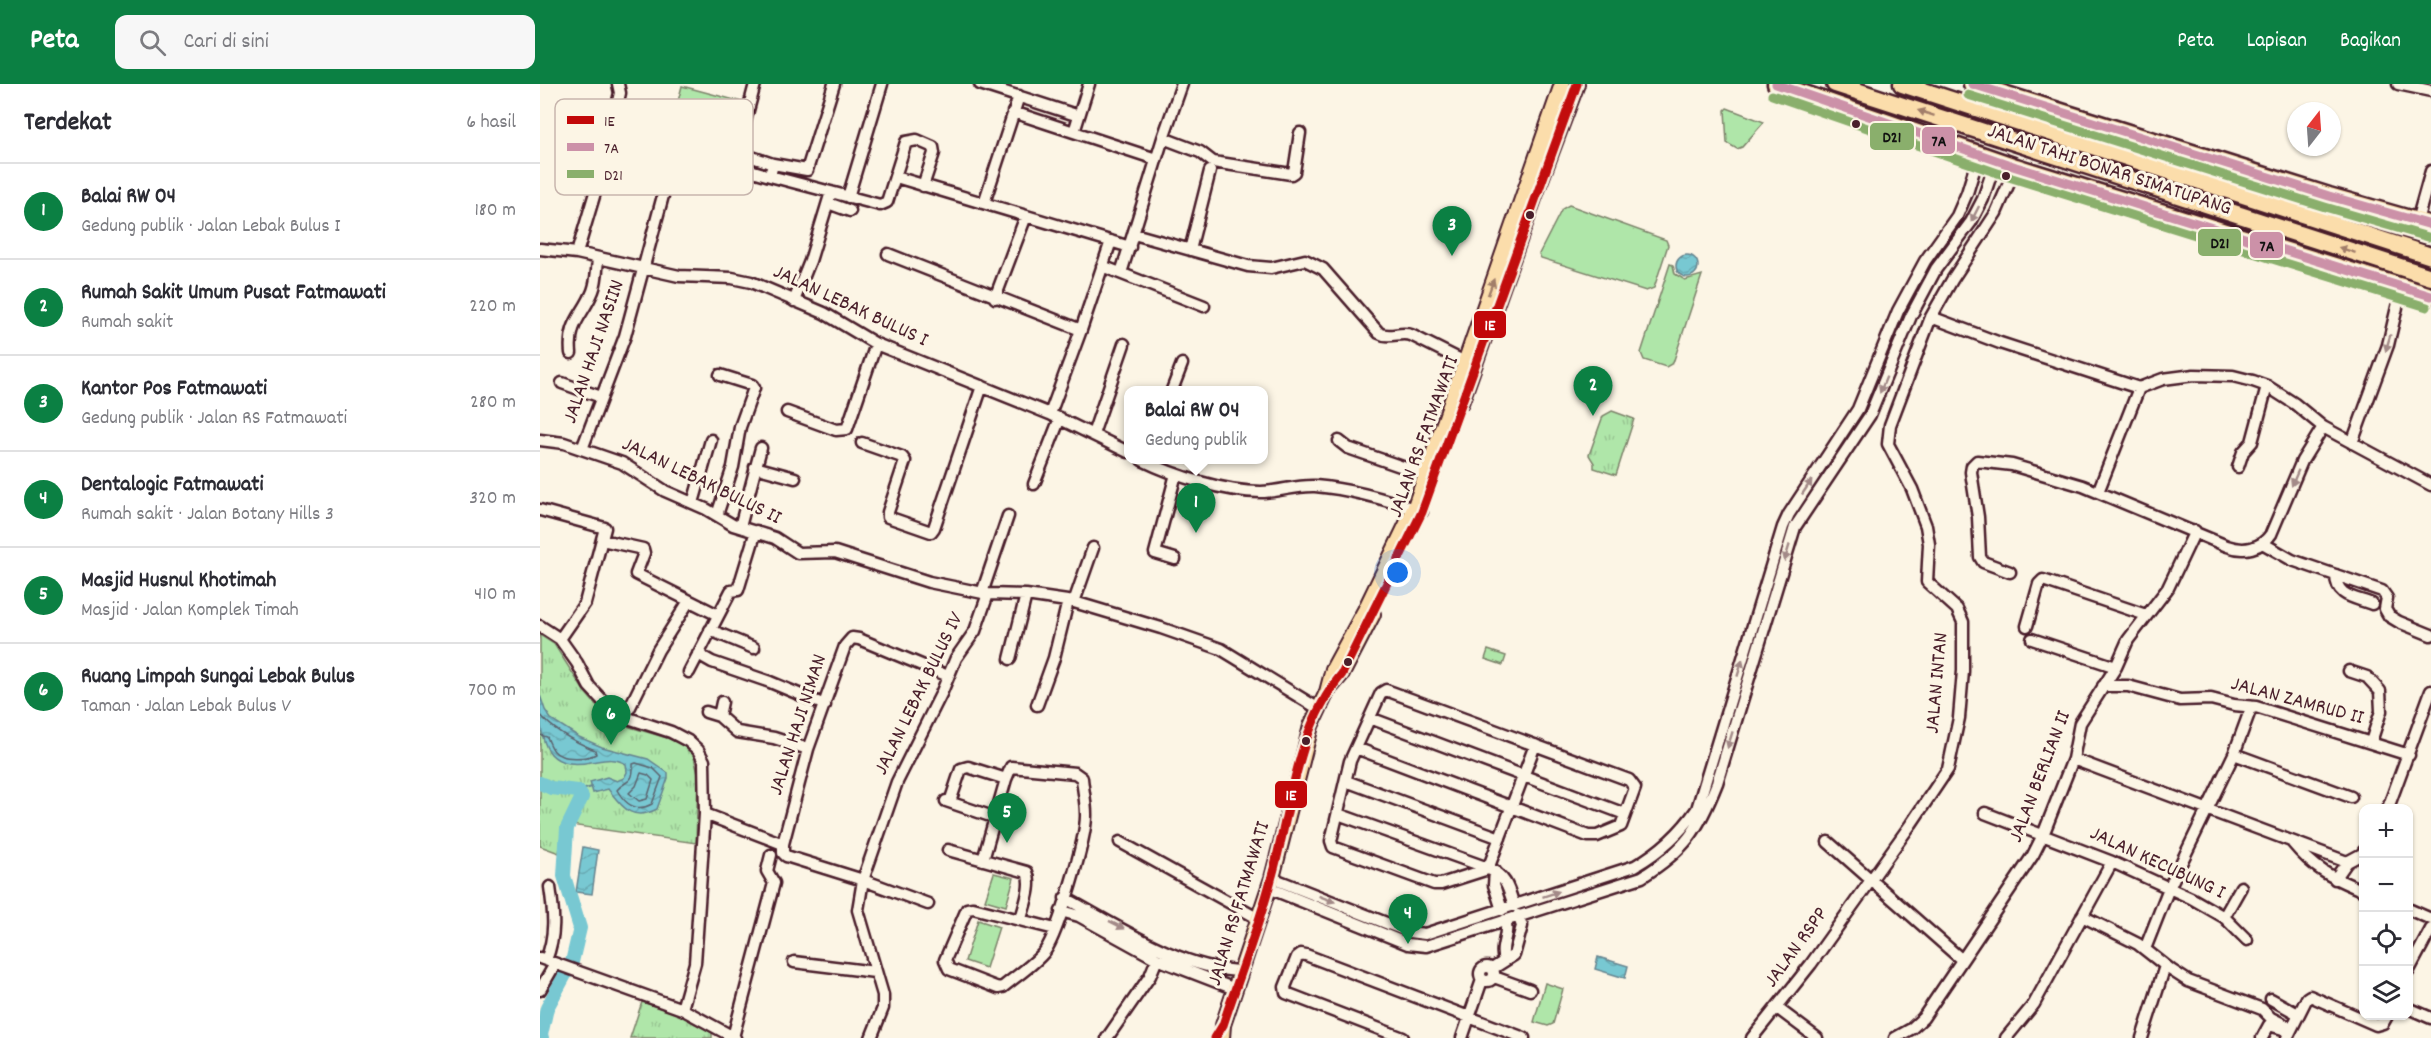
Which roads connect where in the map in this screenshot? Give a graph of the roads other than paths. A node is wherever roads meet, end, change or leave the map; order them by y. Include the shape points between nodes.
1 (618, 84) edge
2 (755, 84) edge
3 (834, 84) edge
4 (882, 84) edge
5 (980, 84) edge
6 (1089, 84) edge
7 (1182, 84) edge
8 (1562, 84) edge
9 (1577, 84) edge
10 (1776, 84) edge
11 (1835, 84) edge
12 (1902, 84) edge
13 (1939, 84) edge
14 (1972, 84) edge
15 (2398, 84) edge
16 (2003, 89) edge
17 (2431, 91) edge
18 (1019, 96) junction
19 (618, 99) edge
20 (750, 99) edge
21 (1013, 112) junction
22 (1079, 116) junction
23 (1897, 125) junction
24 (1074, 132) junction
25 (1300, 133) dead end
26 (1162, 138) junction
27 (753, 157) edge
28 (1156, 159) junction
29 (1977, 161) junction
30 (773, 164) junction
31 (1993, 166) junction
32 (2016, 167) junction
33 (753, 171) edge
34 (1210, 171) dead end
35 (2431, 171) edge
36 (770, 176) junction
37 (896, 177) junction
38 (924, 186) junction
39 (595, 195) edge
40 (663, 195) edge
41 (848, 196) junction
42 (829, 198) junction
43 (984, 203) junction
44 (850, 211) dead end
45 (1026, 216) junction
46 (2425, 225) edge
47 (1134, 234) junction
48 (1111, 241) junction
49 (2323, 242) junction
50 (1130, 247) junction
51 (540, 249) edge
52 (1190, 250) junction
53 (578, 253) junction
54 (888, 254) dead end
55 (2428, 255) edge
56 (598, 258) junction
57 (1102, 266) junction
58 (643, 268) junction
59 (1504, 268) junction
60 (1121, 273) junction
61 (2431, 277) edge
62 (2402, 286) junction
63 (2431, 296) edge
64 (995, 298) junction
65 (794, 301) junction
66 (1204, 306) dead end
67 (1931, 317) junction
68 (1081, 330) junction
69 (876, 344) junction
70 (1124, 344) dead end
71 (571, 353) dead end
72 (1465, 362) junction
73 (1182, 364) dead end
74 (720, 375) dead end
75 (562, 383) dead end
76 (982, 386) junction
77 (1174, 386) edge
78 (2267, 386) junction
79 (2139, 388) junction
80 (601, 397) junction
81 (787, 412) dead end
82 (1050, 414) junction
83 (1060, 418) junction
84 (1849, 425) junction
85 (2323, 427) junction
86 (1861, 432) junction
87 (1093, 434) junction
88 (540, 440) edge
89 (711, 440) dead end
90 (1339, 441) dead end
91 (862, 443) dead end
92 (2352, 443) junction
93 (761, 448) dead end
94 (582, 449) junction
95 (1124, 450) edge
96 (1154, 464) edge
97 (755, 467) junction
98 (2238, 467) dead end
99 (1176, 474) junction
100 (1426, 475) junction
101 (795, 478) dead end
102 (1034, 484) dead end
103 (2431, 484) edge
104 (2098, 492) junction
105 (693, 503) junction
106 (540, 510) edge
107 (1418, 511) junction
108 (717, 515) junction
109 (1008, 516) dead end
110 (740, 527) junction
111 (756, 531) junction
112 (2195, 531) junction
113 (602, 540) junction
114 (2264, 544) junction
115 (1093, 548) dead end
116 (1175, 559) dead end
117 (2010, 572) dead end
118 (2336, 575) junction
119 (985, 593) junction
120 (1026, 595) junction
121 (689, 601) junction
122 (1071, 601) junction
123 (2372, 604) dead end
124 (718, 615) junction
125 (2146, 615) junction
126 (540, 626) edge
127 (2027, 626) dead end
128 (710, 630) junction
129 (2431, 635) edge
130 (560, 639) junction
131 (2032, 639) dead end
132 (753, 648) dead end
133 (698, 654) junction
134 (1010, 659) dead end
135 (2116, 667) junction
136 (2349, 671) dead end
137 (689, 672) dead end
138 (948, 676) junction
139 (2103, 686) junction
140 (2431, 691) edge
141 (722, 702) dead end
142 (825, 705) junction
143 (1036, 705) dead end
144 (2251, 708) junction
145 (1319, 709) junction
146 (706, 712) dead end
147 (719, 716) junction
148 (625, 717) junction
149 (1370, 718) junction
150 (2372, 742) junction
151 (1535, 745) junction
152 (1356, 748) junction
153 (808, 749) junction
154 (2234, 754) junction
155 (2409, 755) junction
156 (2073, 759) junction
157 (1524, 776) junction
158 (1006, 779) junction
159 (1346, 781) junction
160 (1711, 781) junction
161 (2351, 797) dead end
162 (2390, 804) edge
163 (1512, 807) junction
164 (2207, 810) junction
165 (1985, 813) dead end
166 (705, 814) junction
167 (1338, 814) junction
168 (1625, 814) junction
169 (996, 818) junction
170 (2043, 835) junction
171 (1500, 838) junction
172 (2291, 841) junction
173 (1120, 842) dead end
174 (1828, 842) dead end
175 (783, 843) junction
176 (948, 850) dead end
177 (771, 855) dead end
178 (2359, 855) edge
179 (983, 860) junction
180 (2347, 861) junction
181 (2112, 862) junction
182 (1492, 870) junction
183 (1870, 879) junction
184 (2334, 879) junction
185 (863, 880) junction
186 (1271, 883) junction
187 (550, 887) dead end
188 (2241, 887) dead end
189 (2169, 888) junction
190 (2359, 889) edge
191 (1065, 898) junction
192 (928, 904) dead end
193 (1061, 911) junction
194 (1516, 911) junction
195 (2413, 911) edge
196 (1080, 912) junction
197 (1503, 915) junction
198 (2082, 916) junction
199 (2224, 917) junction
200 (2431, 919) edge
201 (1021, 920) junction
202 (1259, 920) junction
203 (1055, 928) junction
204 (2431, 929) edge
205 (2247, 940) dead end
206 (2145, 948) junction
207 (1157, 959) junction
208 (1504, 960) junction
209 (1962, 960) junction
210 (550, 962) edge
211 (794, 962) dead end
212 (2165, 966) junction
213 (2412, 966) edge
214 (1241, 971) junction
215 (875, 972) junction
216 (1493, 973) junction
217 (1235, 989) junction
218 (540, 990) edge
219 (1530, 990) dead end
220 (2271, 999) dead end
221 (1777, 1008) junction
222 (682, 1009) junction
223 (2413, 1010) edge
224 (2298, 1014) junction
225 (1470, 1017) junction
226 (2359, 1017) edge
227 (2431, 1018) edge
228 (2365, 1020) edge
229 (2384, 1020) edge
230 (2289, 1033) edge
231 (1220, 1035) edge
232 (1109, 1037) edge
233 (734, 1038) edge
234 (871, 1038) edge
235 (1403, 1038) edge
236 (1462, 1038) edge
237 (1524, 1038) edge
238 (1752, 1038) edge
239 (1817, 1038) edge
240 (1895, 1038) edge
241 (2006, 1038) edge
242 (2142, 1038) edge
243 (2262, 1038) edge

1 - 19 street
2 - 20 street
3 - 30 street via 807,171
4 - 41 street
5 - 18 street
6 - 22 street
7 - 26 street
8 - 59 main road, JALAN RS FATMAWATI
9 - 59 main road, JALAN RS FATMAWATI
10 - 23 highway, JALAN TAHI BONAR SIMATUPANG
49 -> 11 highway
12 - 55 highway
13 - 55 highway via 2411,242
14 - 16 highway, JALAN TAHI BONAR SIMATUPANG
15 - 17 street
16 - 46 highway, JALAN TAHI BONAR SIMATUPANG via 2275,180
18 - 21 street
18 - 22 street
21 - 24 street
21 - 43 street
22 - 24 street
23 - 29 highway, JALAN TAHI BONAR SIMATUPANG
23 - 49 highway via 1925,127 2246,229 2304,244
24 - 28 street
25 - 26 street via 1293,173 1213,162 1200,152
26 - 28 street
27 - 30 street
28 - 47 street
29 - 31 highway, JALAN TAHI BONAR SIMATUPANG
29 - 84 street via 1957,216 1925,261 1898,311
30 - 36 street
31 - 32 highway, JALAN TAHI BONAR SIMATUPANG
31 -> 86 street via 1971,222 1936,269 1911,316
32 - 62 highway, JALAN TAHI BONAR SIMATUPANG
32 - 67 street, JALAN INTAN via 1996,213
33 - 36 street
34 - 52 street
35 - 46 street
36 - 42 street
37 - 38 street
37 - 38 street via 906,142 924,142 933,147 934,153
37 - 41 street via 884,204
38 - 43 street
39 - 53 street
40 - 58 street, JALAN HAJI NASIIN
41 - 42 street
42 - 44 street
42 - 65 street
43 - 45 street
45 - 48 street
45 - 64 street
47 - 50 street
47 - 52 street
48 - 50 street
48 - 57 street
61 -> 49 highway
50 - 60 street
51 - 53 street, JALAN LEBAK BULUS I
52 - 72 street via 1248,266 1271,268 1312,261 1379,333 1390,337 1411,335
53 - 56 street, JALAN LEBAK BULUS I
54 - 64 street
56 - 58 street, JALAN LEBAK BULUS I
56 - 71 street via 594,290 572,326
57 - 60 street
57 - 68 street
58 - 65 street, JALAN LEBAK BULUS I via 679,276 744,280
58 - 80 street, JALAN HAJI NASIIN via 625,336
72 -> 59 main road, JALAN RS FATMAWATI
59 - 107 main road, JALAN RS FATMAWATI
60 - 66 street
62 - 63 highway, JALAN TAHI BONAR SIMATUPANG
62 -> 92 street via 2388,345
64 - 68 street
65 - 69 street, JALAN LEBAK BULUS I via 824,313
67 - 79 street
67 - 183 street, JALAN INTAN via 1890,425 1888,444 1926,526 1927,582 1957,609 1963,622 1964,671 1959,718 1948,769
68 - 82 street
69 - 76 street, JALAN LEBAK BULUS I
69 - 81 street via 848,429 836,430
70 - 87 street
72 - 100 main road, JALAN RS FATMAWATI
73 - 77 street
74 - 108 street via 754,388
75 - 80 street
76 - 82 street, JALAN LEBAK BULUS I
76 - 91 street via 931,532 888,517 904,461
78 - 79 street via 2233,376 2202,374 2163,379
78 - 85 street
78 - 98 street via 2252,442
79 - 104 street
80 - 94 street, JALAN HAJI NASIIN
82 - 83 street, JALAN LEBAK BULUS I
83 - 87 street, JALAN LEBAK BULUS I
83 - 102 street
84 - 86 street
160 -> 84 street via 1783,527
85 - 92 street
85 -> 114 street via 2302,461
86 -> 160 street via 1795,527
87 - 95 street, JALAN LEBAK BULUS I
88 - 94 street, JALAN LEBAK BULUS II
89 - 105 street
90 - 100 street via 1348,448
92 - 103 street
93 - 97 street
94 - 105 street, JALAN LEBAK BULUS II via 622,464
96 - 99 street
97 - 101 street
97 - 110 street
99 - 107 street via 1243,492 1295,486 1341,490
99 - 116 street via 1155,553
100 - 107 main road, JALAN RS FATMAWATI
104 - 112 street
104 - 117 street via 2012,465 1975,462 1971,472 1981,560
105 - 108 street, JALAN LEBAK BULUS II
106 - 113 street via 604,526
107 - 145 main road, JALAN RS FATMAWATI via 1359,631 1333,669
108 - 110 street, JALAN LEBAK BULUS II
109 - 119 street
110 - 111 street, JALAN LEBAK BULUS II
111 - 119 street, JALAN LEBAK BULUS II via 798,553 835,552 929,582
111 - 124 street via 738,590 731,591
112 - 114 street via 2236,549
112 - 125 street, JALAN BERLIAN II via 2168,588
113 - 121 street via 642,549 636,574
113 - 130 street via 585,603
114 - 118 street via 2282,556
115 - 122 street
118 - 123 street via 2340,591
118 - 129 street via 2382,591 2389,616
119 - 120 street, JALAN LEBAK BULUS II
119 - 138 street, JALAN LEBAK BULUS IV via 975,631
120 - 122 street, JALAN LEBAK BULUS II
120 - 134 street
121 - 124 street
121 - 148 street via 658,650
122 - 143 street
122 - 145 street, JALAN LEBAK BULUS II via 1221,649
124 - 128 street
125 - 127 street via 2043,580
125 - 135 street, JALAN BERLIAN II via 2128,640
126 - 130 street
128 - 132 street
128 - 133 street
130 - 148 street via 589,686
131 - 135 street
133 - 137 street
133 - 142 street
135 - 139 street, JALAN BERLIAN II
136 - 150 street via 2367,677 2380,691 2381,711
138 - 142 street, JALAN HAJI NIMAN via 852,638 845,646
138 - 185 street, JALAN LEBAK BULUS IV via 897,782
139 - 144 street, JALAN ZAMRUD II via 2128,686 2180,700 2211,699
139 - 156 street, JALAN BERLIAN II via 2080,723
140 - 155 street
141 - 147 street
142 - 153 street, JALAN HAJI NIMAN
144 - 150 street, JALAN ZAMRUD II
144 - 154 street
145 - 186 main road, JALAN RS FATMAWATI via 1306,740
146 - 147 street
147 - 153 street via 737,732
148 - 166 street via 671,732 698,750 706,775
149 - 151 street via 1386,690
149 - 152 street
149 - 157 street
150 - 155 street, JALAN ZAMRUD II
151 - 157 street
151 - 168 street via 1629,780 1635,788
152 - 159 street
152 - 163 street
153 - 175 street, JALAN HAJI NIMAN
154 - 161 street
154 - 164 street
155 - 162 street
156 - 164 street
156 - 170 street, JALAN BERLIAN II
157 - 163 street
157 - 168 street
158 - 169 street
158 - 169 street via 968,767 961,769 948,802
158 - 191 street via 1011,767 1075,773 1082,778 1086,816
159 - 167 street
159 - 171 street
160 - 194 street via 1703,818 1667,861 1642,877
163 - 168 street via 1588,836 1621,826
163 - 171 street
164 - 172 street
164 - 189 street
165 - 170 street, JALAN KECUBUNG I
166 - 175 street
166 - 222 street via 695,963
167 - 182 street
167 - 182 street via 1331,841 1334,847 1434,884
169 - 179 street
170 - 181 street, JALAN KECUBUNG I
170 - 209 street, JALAN BERLIAN II
171 - 182 street
172 - 180 street
172 - 184 street via 2308,862
173 - 202 street
174 - 183 street
175 - 185 street, JALAN HAJI NIMAN via 786,856
176 - 179 street
177 - 233 street via 767,871 774,883
178 - 180 street
179 - 201 street via 1027,872 1030,878
180 - 184 street
181 - 189 street, JALAN KECUBUNG I
181 - 198 street
182 - 194 street via 1506,881
182 - 197 street
183 - 209 street
183 - 221 street, JALAN RSPP
184 - 190 street
185 - 192 street
185 - 215 street, JALAN LEBAK BULUS IV via 858,910
186 - 197 street via 1408,944 1426,946
186 - 202 main road, JALAN RS FATMAWATI
187 - 210 street via 555,916
188 - 199 street
189 - 199 street, JALAN KECUBUNG I
189 - 206 street
191 - 193 street
191 - 196 street
193 - 196 street
193 - 203 street
194 - 197 street
194 - 208 street via 1522,926 1514,955
195 - 200 street
196 - 207 street
196 -> 214 street via 1178,957
197 - 208 street via 1508,928 1501,952
198 - 206 street
198 - 241 street via 2034,1004
199 - 205 street, JALAN KECUBUNG I
201 - 203 street
201 - 203 street via 966,909 945,960 949,969 1003,987 1045,951
202 - 214 main road, JALAN RS FATMAWATI
204 - 213 street
206 - 212 street
207 - 217 street
207 - 232 street
208 - 216 street
209 - 240 street, JALAN BERLIAN II via 1923,1018
210 - 218 street
210 - 222 street
211 - 215 street
212 - 230 street via 2188,981 2262,1009
212 - 242 street
214 - 217 main road, JALAN RS FATMAWATI
215 - 234 street, JALAN LEBAK BULUS IV via 883,1008
216 - 219 street
216 - 225 street via 1489,982 1482,980
217 - 231 main road, JALAN RS FATMAWATI
220 - 224 street
221 - 238 street, JALAN RSPP
221 - 239 street
222 - 233 street
223 - 227 street
224 - 226 street via 2312,996
224 - 230 street
225 - 235 street via 1306,955 1297,957 1286,993
225 - 236 street
225 - 237 street
228 - 229 street via 2376,1025
230 - 243 street via 2269,1026

